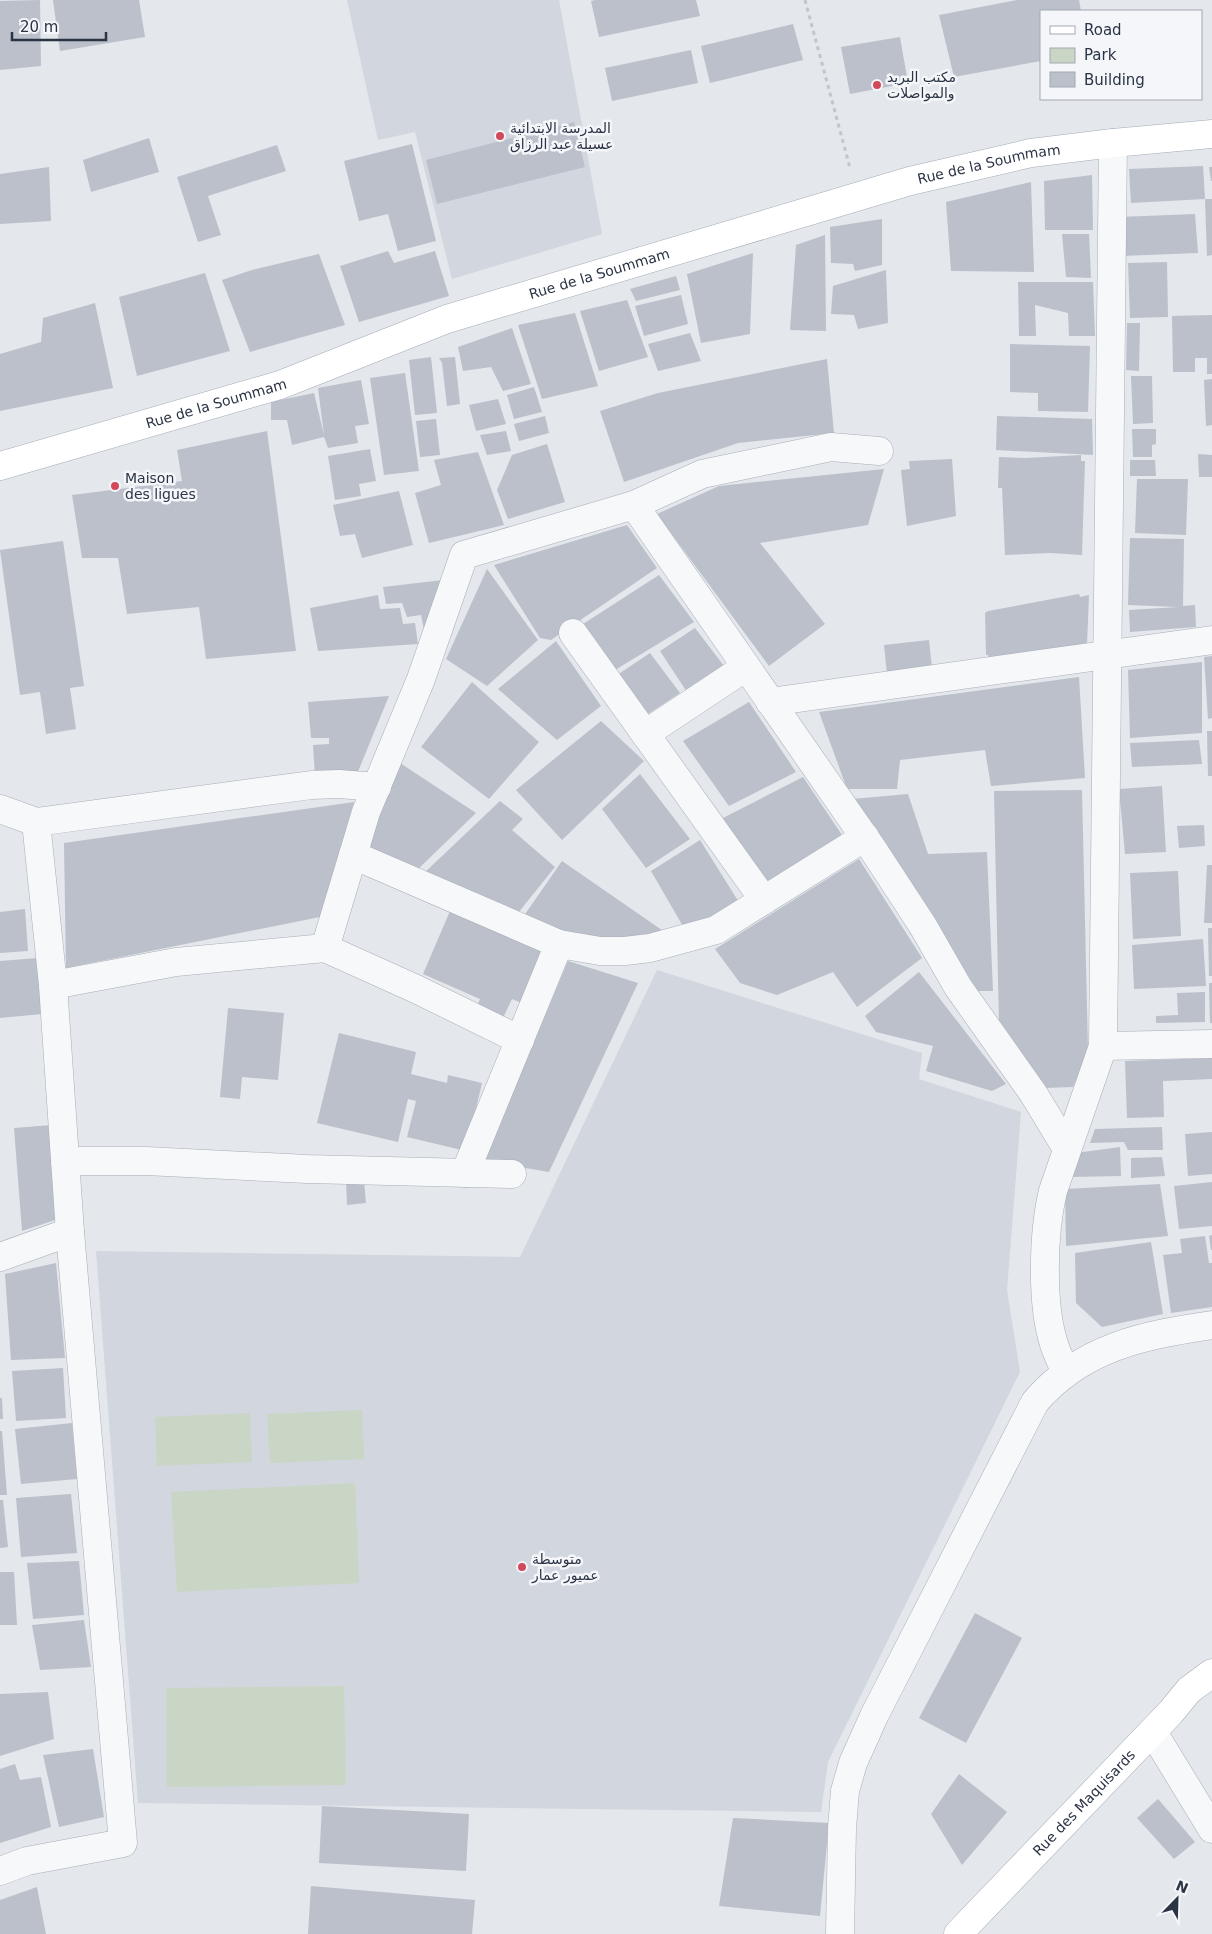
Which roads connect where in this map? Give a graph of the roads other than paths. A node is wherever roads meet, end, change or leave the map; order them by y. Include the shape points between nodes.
1 (1212, 134) edge
2 (1113, 143) junction
3 (878, 451) dead end
4 (0, 466) edge
5 (634, 505) junction
6 (573, 633) dead end
7 (1212, 640) edge
8 (1108, 654) junction
9 (746, 667) junction
10 (770, 702) junction
11 (645, 734) junction
12 (377, 787) junction
13 (0, 809) edge
14 (36, 822) junction
15 (865, 837) junction
16 (353, 855) junction
17 (764, 900) junction
18 (558, 944) junction
19 (325, 948) junction
20 (53, 985) junction
21 (520, 1040) junction
22 (1212, 1044) edge
23 (1103, 1046) junction
24 (1067, 1149) junction
25 (65, 1161) junction
26 (465, 1173) junction
27 (512, 1174) dead end
28 (70, 1232) junction
29 (0, 1256) edge
30 (1212, 1325) edge
31 (1066, 1373) junction
32 (1212, 1673) edge
33 (1153, 1732) junction
34 (1212, 1829) edge
35 (0, 1870) edge
36 (840, 1934) edge
37 (958, 1934) edge

1 - 2 main road, Rue de la Soummam
2 - 4 main road, Rue de la Soummam via 1031,153 910,181 447,319 280,385
2 - 8 street
3 - 5 street via 831,447 702,474
5 - 9 street
5 - 12 street via 464,555 421,680
6 - 11 street
7 - 8 street
8 - 10 street
8 - 23 street
9 - 10 street
9 - 11 street
10 - 15 street
11 - 17 street
12 - 14 street via 311,785
12 - 16 street
13 - 14 street
14 - 20 street
15 - 17 street
15 - 24 street via 958,987 1033,1093
16 - 18 street
16 - 19 street
17 - 18 street via 716,930 650,948 600,951
18 - 21 street
19 - 20 street via 176,962
19 - 21 street
20 - 25 street
21 - 26 street
22 - 23 street
23 - 24 street
24 - 31 street via 1050,1204 1046,1233 1048,1317 1054,1344
25 - 26 street
25 - 28 street
26 - 27 street
28 - 29 street
28 - 35 street via 123,1843 27,1861
30 - 31 street via 1125,1343 1092,1356
31 - 36 street via 1035,1402 859,1748 846,1791 842,1828
32 - 33 main road, Rue des Maquisards via 1189,1690
33 - 34 street
33 - 37 main road, Rue des Maquisards

